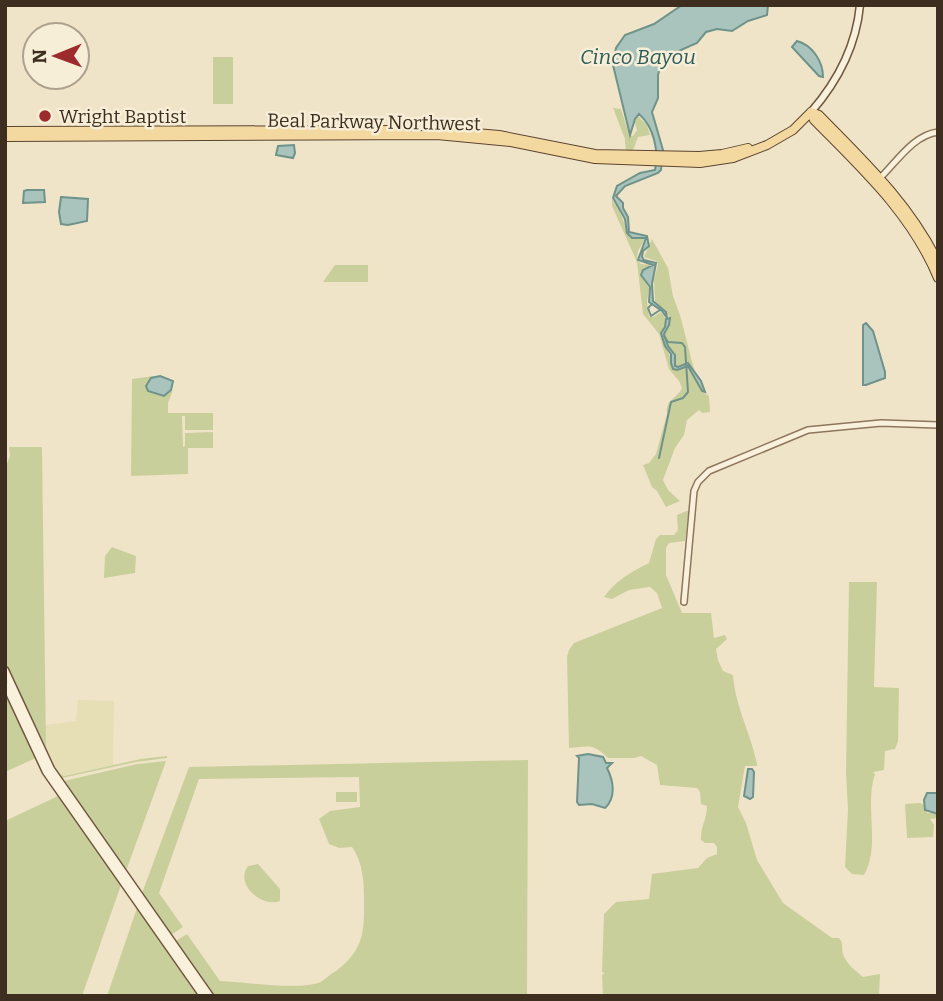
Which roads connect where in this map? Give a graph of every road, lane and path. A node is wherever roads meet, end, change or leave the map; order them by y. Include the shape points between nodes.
1 (860, 5) edge
2 (811, 112) junction
3 (816, 121) junction
4 (803, 122) junction
5 (5, 131) edge
6 (272, 132) junction
7 (938, 132) edge
8 (5, 137) edge
9 (765, 141) junction
10 (750, 152) junction
11 (851, 157) junction
12 (664, 159) junction
13 (864, 160) junction
14 (878, 179) junction
15 (938, 262) edge
16 (938, 278) edge
17 (938, 425) edge
18 (684, 602) dead end
19 (5, 670) edge
20 (5, 684) edge
21 (203, 996) edge
22 (210, 996) edge

1 - 2 main road, Beal Parkway Northwest via 847,58
2 - 3 main road
2 - 4 main road, Beal Parkway Northwest
2 - 9 main road, Beal Parkway Northwest
2 - 13 main road
3 - 4 main road
3 - 11 main road
4 - 10 main road, Beal Parkway Northwest
5 - 6 main road, Beal Parkway Northwest
6 - 8 main road, Beal Parkway Northwest via 258,136
6 - 12 main road, Beal Parkway Northwest via 474,137 595,159
7 - 14 street via 918,140
9 - 10 main road
9 - 12 main road, Beal Parkway Northwest via 722,154
10 - 12 main road, Beal Parkway Northwest via 717,161
11 - 13 main road
11 - 14 main road
13 - 14 main road
14 - 15 main road via 909,212
14 - 16 main road
17 - 18 street via 881,423 808,430 709,471 695,488
19 - 22 main road via 51,769
20 - 21 main road via 46,772

